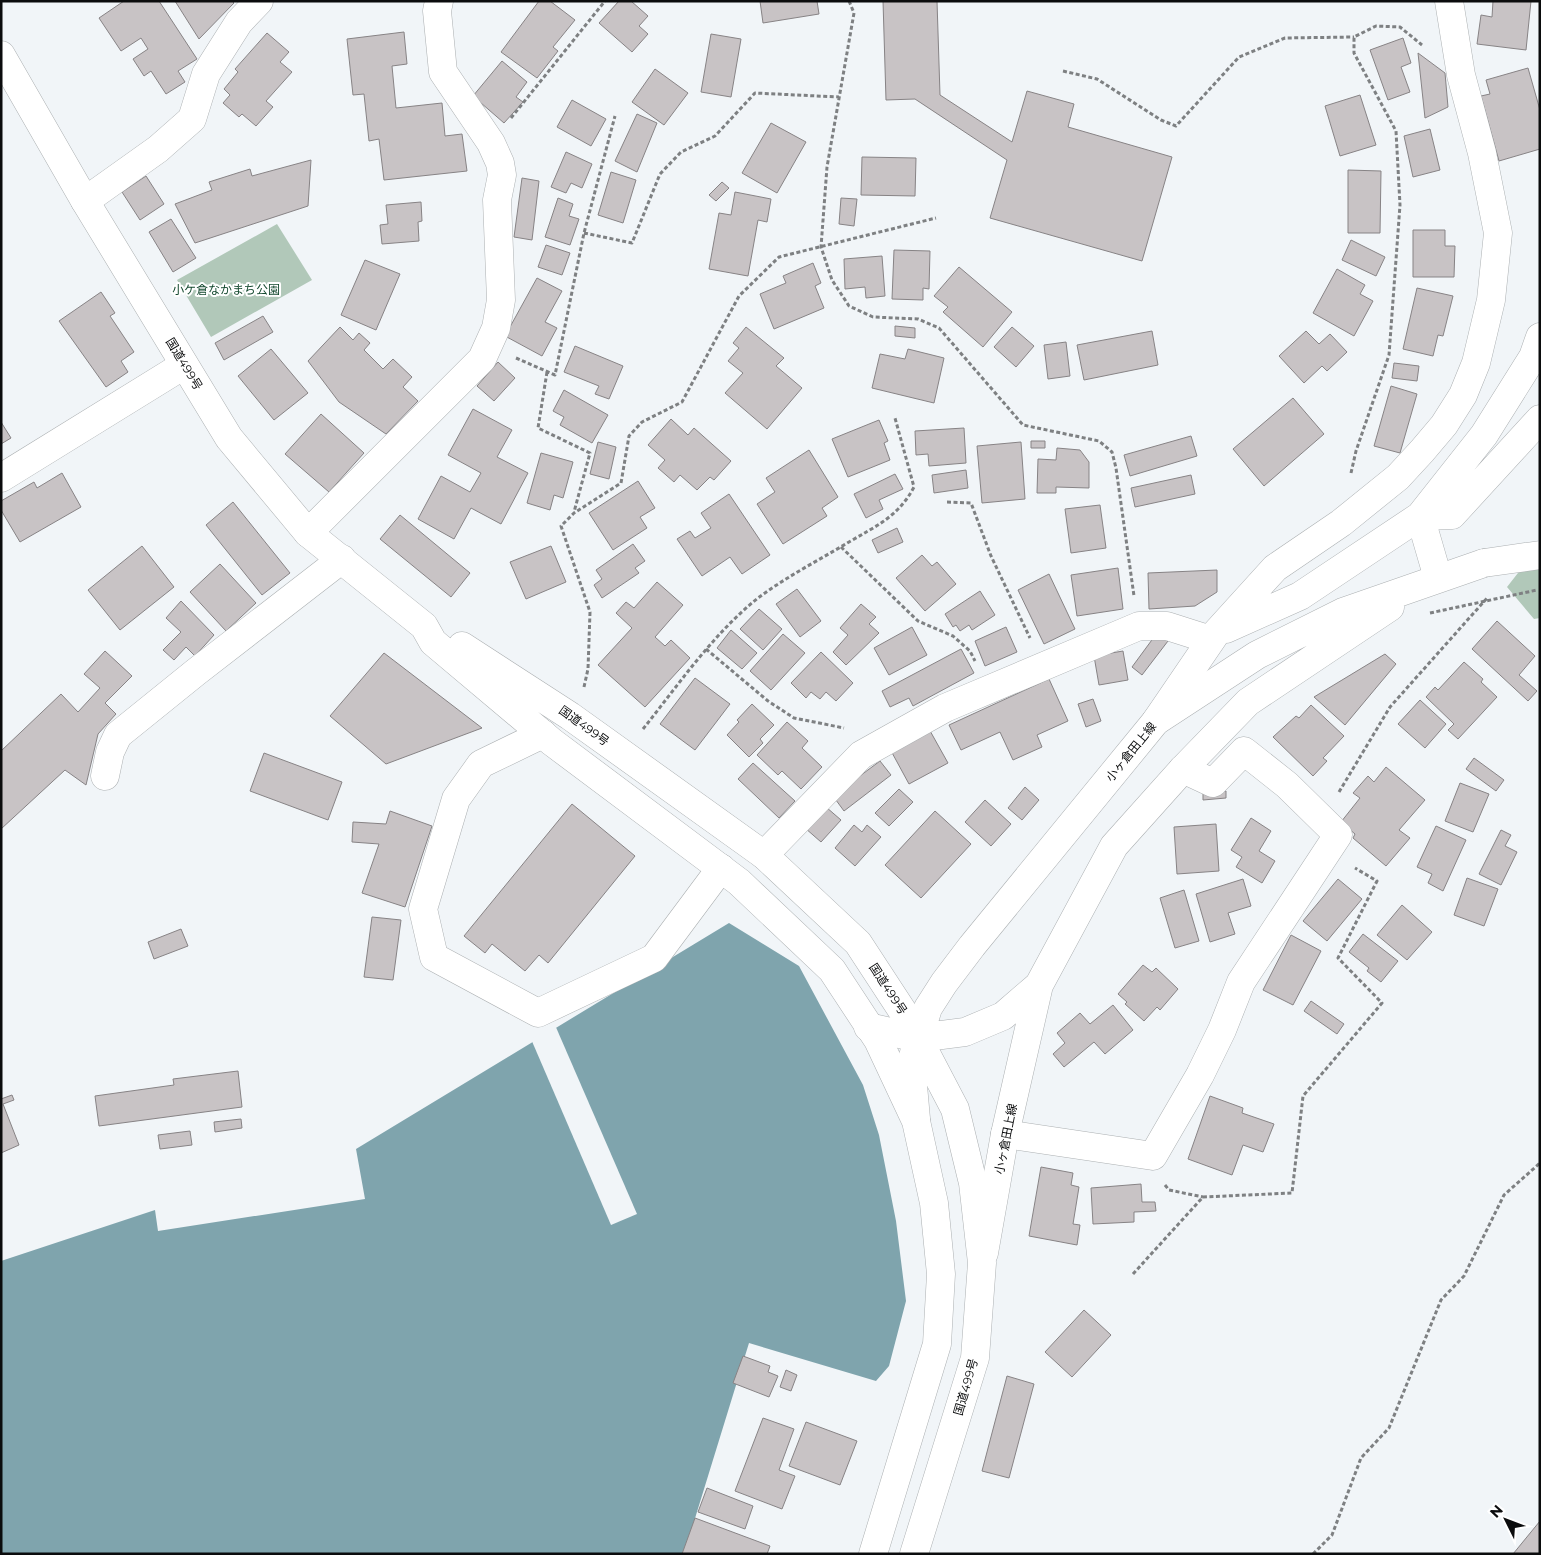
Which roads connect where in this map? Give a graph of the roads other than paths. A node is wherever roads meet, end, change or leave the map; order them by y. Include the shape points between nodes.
1 (259, 1) edge
2 (438, 1) edge
3 (1449, 1) edge
4 (1, 55) edge
5 (85, 201) junction
6 (1540, 338) edge
7 (184, 365) junction
8 (1540, 419) edge
9 (1, 478) edge
10 (1420, 516) junction
11 (308, 533) junction
12 (1540, 555) edge
13 (342, 559) junction
14 (1438, 578) junction
15 (424, 626) junction
16 (1214, 637) junction
17 (1156, 721) junction
18 (543, 734) junction
19 (1183, 769) junction
20 (105, 776) dead end
21 (764, 855) junction
22 (720, 868) junction
23 (1039, 986) junction
24 (868, 1027) junction
25 (918, 1038) junction
26 (916, 1121) junction
27 (1005, 1134) junction
28 (982, 1263) junction
29 (873, 1554) edge
30 (914, 1554) edge

1 - 5 main road via 239,22 206,74 192,119 158,149
2 - 11 main road via 443,72 491,143 500,163 502,175 497,200 501,300 496,328 482,359
3 - 16 main road via 1461,75 1482,153 1498,233 1491,300 1476,363 1463,395 1444,425 1398,477 1341,523 1275,568
4 - 5 main road, 国道499号
5 - 7 main road, 国道499号
6 - 10 main road via 1533,357 1484,435
7 - 9 main road
7 - 11 main road, 国道499号 via 229,438
8 - 10 main road via 1452,515
10 - 14 main road
10 - 16 main road via 1300,596
11 - 13 main road, 国道499号
12 - 14 main road, 小ヶ倉田上線, bridge via 1484,563
13 - 15 main road, 国道499号
13 - 20 main road via 118,735
14 - 17 main road, 小ヶ倉田上線 via 1343,612 1258,655
14 - 19 main road, 小ヶ倉田上線 via 1354,629 1248,702
15 - 18 main road, 国道499号 via 433,642
15 - 21 main road, 国道499号 via 440,630 576,721
16 - 17 main road
16 - 21 main road via 1167,626 1139,626 944,708 861,755
17 - 25 main road, 小ヶ倉田上線 via 944,982 928,1008
18 - 22 main road, 国道499号
18 - 22 main road via 481,764 456,799 423,909 434,957 538,1013 654,958
19 - 23 main road, 小ヶ倉田上線 via 1114,846
19 - 27 main road via 1213,783 1244,751 1287,784 1338,835 1241,982 1200,1076 1153,1156
21 - 25 main road, 国道499号 via 858,943
22 - 24 main road, 国道499号 via 832,970
23 - 25 main road, 小ヶ倉田上線 via 1003,1016 965,1032
23 - 27 main road, 小ヶ倉田上線
24 - 25 main road, 小ヶ倉田上線
24 - 26 main road, 国道499号 via 878,1040
25 - 26 main road, 小ヶ倉田上線 via 911,1064
25 - 28 main road, 国道499号 via 955,1109 973,1183
26 - 29 main road, 国道499号 via 934,1203 941,1274 937,1344
27 - 28 main road, 小ヶ倉田上線
28 - 30 main road, 国道499号 via 975,1358

